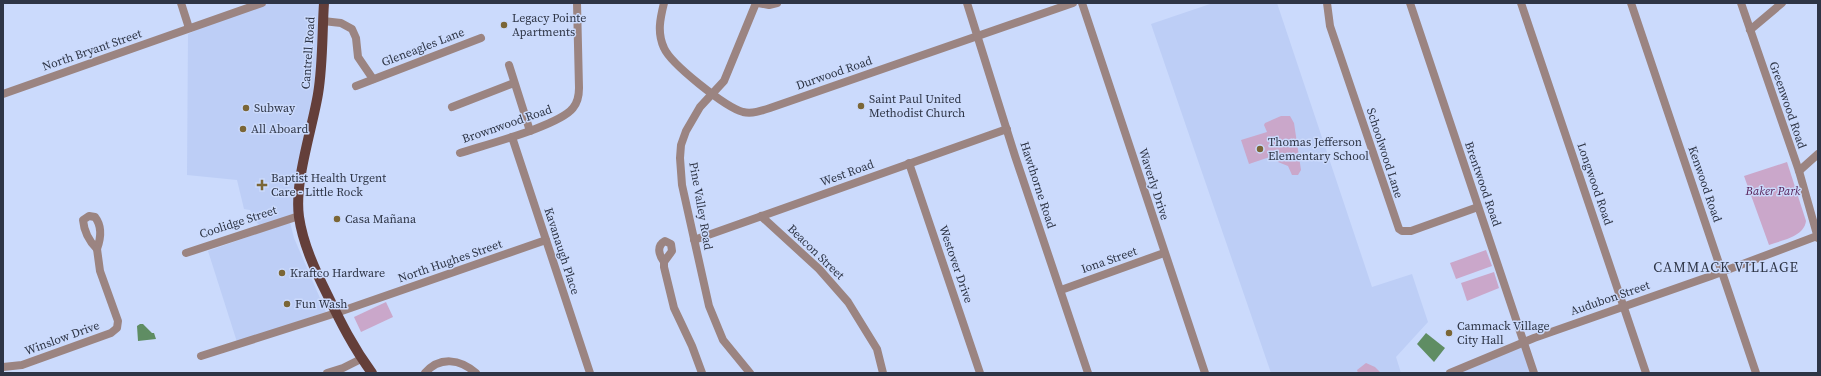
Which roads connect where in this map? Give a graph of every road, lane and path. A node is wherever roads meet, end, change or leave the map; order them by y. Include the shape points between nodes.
1 (181, 3) edge
2 (262, 3) edge
3 (324, 3) edge
4 (577, 3) edge
5 (664, 3) edge
6 (757, 3) edge
7 (777, 3) edge
8 (967, 3) edge
9 (1073, 3) edge
10 (1082, 3) edge
11 (1327, 3) edge
12 (1410, 3) edge
13 (1521, 3) edge
14 (1631, 3) edge
15 (1741, 3) edge
16 (1782, 3) edge
17 (323, 21) junction
18 (189, 28) junction
19 (1750, 30) junction
20 (978, 35) junction
21 (481, 38) dead end
22 (509, 65) dead end
23 (373, 79) junction
24 (514, 83) junction
25 (356, 86) dead end
26 (3, 94) edge
27 (712, 94) junction
28 (452, 107) dead end
29 (1007, 129) junction
30 (530, 130) junction
31 (512, 137) junction
32 (460, 153) dead end
33 (1818, 154) edge
34 (909, 163) junction
35 (1799, 170) junction
36 (1478, 207) junction
37 (299, 216) junction
38 (761, 216) junction
39 (1818, 237) edge
40 (546, 240) junction
41 (694, 240) junction
42 (97, 249) dead end
43 (186, 252) dead end
44 (1164, 253) junction
45 (664, 262) dead end
46 (1723, 271) junction
47 (1061, 290) junction
48 (1623, 306) junction
49 (336, 314) junction
50 (1524, 342) junction
51 (201, 356) dead end
52 (361, 359) junction
53 (3, 367) edge
54 (326, 373) edge
55 (372, 373) edge
56 (425, 373) edge
57 (476, 373) edge
58 (590, 373) edge
59 (702, 373) edge
60 (750, 373) edge
61 (883, 373) edge
62 (980, 373) edge
63 (1088, 373) edge
64 (1205, 373) edge
65 (1450, 373) edge
66 (1534, 373) edge
67 (1646, 373) edge
68 (1756, 373) edge

1 - 18 street
2 - 18 street, North Bryant Street
3 - 17 main road, Cantrell Road
4 - 30 street, Brownwood Road via 580,78 576,104 568,114
5 - 27 street, Durwood Road via 660,23 664,49 674,62
6 - 7 street
6 - 27 street, Pine Valley Road via 729,71
8 - 20 street, Hawthorne Road
9 - 20 street, Durwood Road
10 - 44 street, Waverly Drive
11 - 36 street, Schoolwood Lane via 1332,33 1399,229 1411,231
12 - 36 street, Brentwood Road
13 - 48 street, Longwood Road
14 - 46 street, Kenwood Road
15 - 19 street, Greenwood Road
16 - 19 street
17 - 23 street, Gleneagles Lane via 342,23 352,29 356,38 358,57
17 - 37 main road, Cantrell Road via 319,86 300,185
18 - 26 street, North Bryant Street
19 - 35 street, Greenwood Road
20 - 27 street, Durwood Road via 759,111 747,112 736,109
20 - 29 street, Hawthorne Road
21 - 23 street, Gleneagles Lane
22 - 24 street
23 - 25 street, Gleneagles Lane
24 - 28 street
24 - 30 street
27 - 41 street, Pine Valley Road via 691,122 680,152 682,185
29 - 34 street, West Road
29 - 47 street, Hawthorne Road
30 - 31 street, Brownwood Road
31 - 32 street, Brownwood Road
31 - 40 street, Kavanaugh Place
33 - 35 street
34 - 38 street, West Road
34 - 62 street, Westover Drive
35 - 39 street, Greenwood Road
36 - 50 street, Brentwood Road
37 - 43 street, Coolidge Street
37 - 49 main road, Cantrell Road via 312,260
38 - 41 street, West Road
38 - 61 street, Beacon Street via 820,269 843,296 877,349
39 - 46 street, Audubon Street
40 - 49 street, North Hughes Street
40 - 58 street, Kavanaugh Place
41 - 60 street, Pine Valley Road via 713,320 723,340
42 - 53 street, Winslow Drive via 102,279 118,321 117,328 111,333 22,365
44 - 47 street, Iona Street
44 - 64 street, Waverly Drive
45 - 59 street via 674,308
46 - 48 street, Audubon Street
46 - 68 street, Kenwood Road
47 - 63 street, Hawthorne Road
48 - 50 street, Audubon Street
48 - 67 street, Longwood Road
49 - 51 street, North Hughes Street
49 - 52 main road, Cantrell Road
50 - 65 street, Audubon Street
50 - 66 street, Brentwood Road
52 - 54 street via 344,368
52 - 55 main road, Cantrell Road
56 - 57 street via 438,363 448,361 459,362

